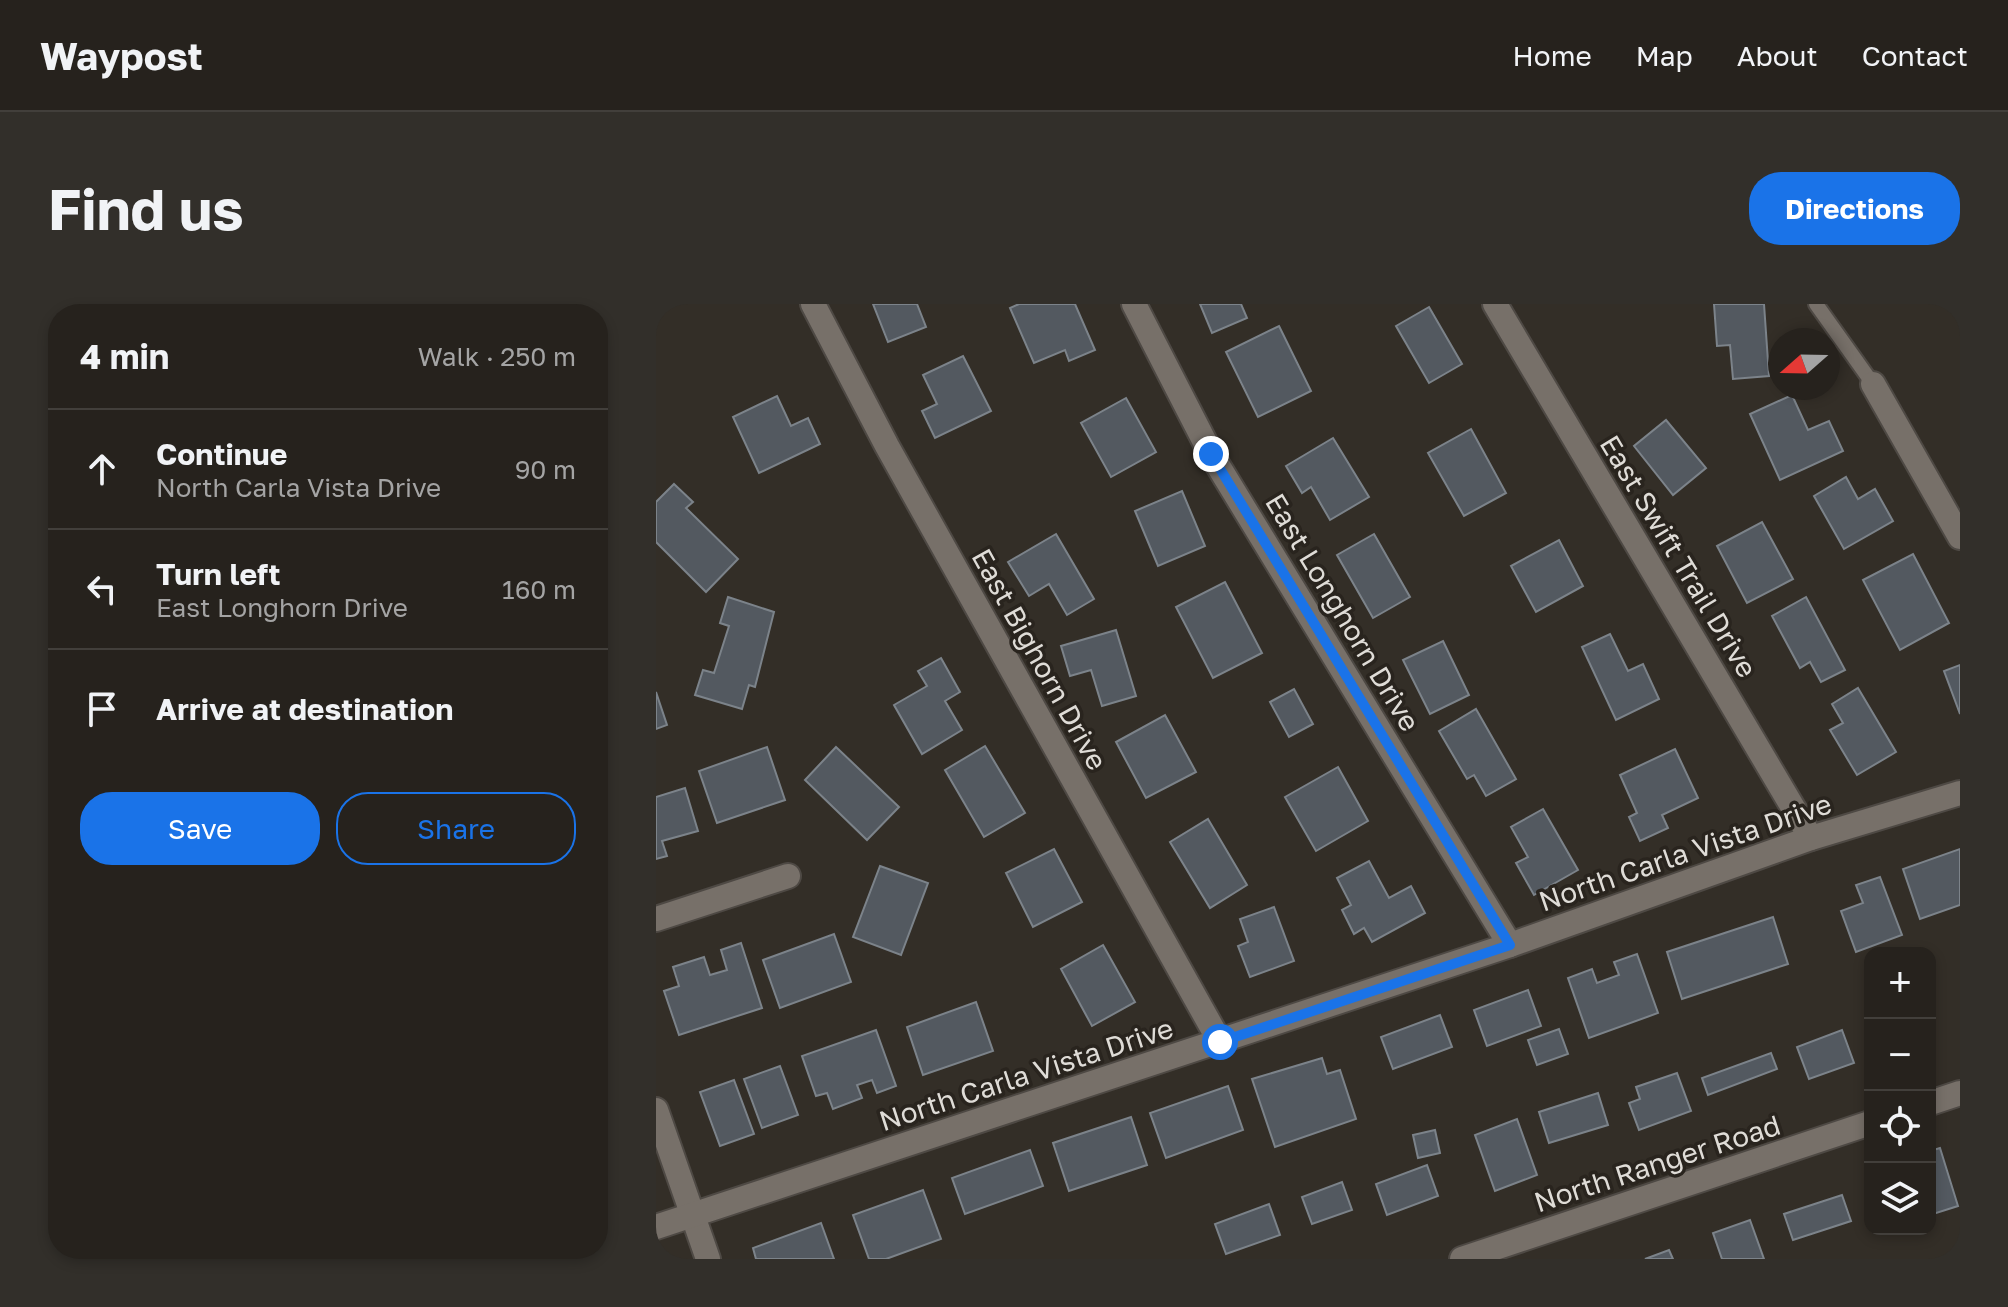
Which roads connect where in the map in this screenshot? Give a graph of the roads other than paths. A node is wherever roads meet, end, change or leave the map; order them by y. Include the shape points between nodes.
1 (813, 304) edge
2 (1134, 304) edge
3 (1495, 304) edge
4 (1816, 304) edge
5 (1873, 384) joint
6 (1960, 537) edge
7 (1960, 793) edge
8 (1811, 838) junction
9 (788, 876) dead end
10 (656, 919) edge
11 (1510, 945) junction
12 (1220, 1042) junction
13 (1960, 1093) edge
14 (1936, 1101) edge
15 (656, 1110) edge
16 (1864, 1125) edge
17 (692, 1215) junction
18 (656, 1227) edge
19 (708, 1259) edge
20 (1462, 1259) edge

1 - 12 street, East Bighorn Drive
2 - 11 street, East Longhorn Drive via 1211,454
3 - 8 street, East Swift Trail Drive
4 - 5 lane
5 - 6 street
7 - 8 street, North Carla Vista Drive
8 - 11 street, North Carla Vista Drive
9 - 10 street
11 - 12 street, North Carla Vista Drive
12 - 17 street, North Carla Vista Drive
13 - 14 street
15 - 17 street
16 - 20 street, North Ranger Road
17 - 18 street, North Carla Vista Drive
17 - 19 street

